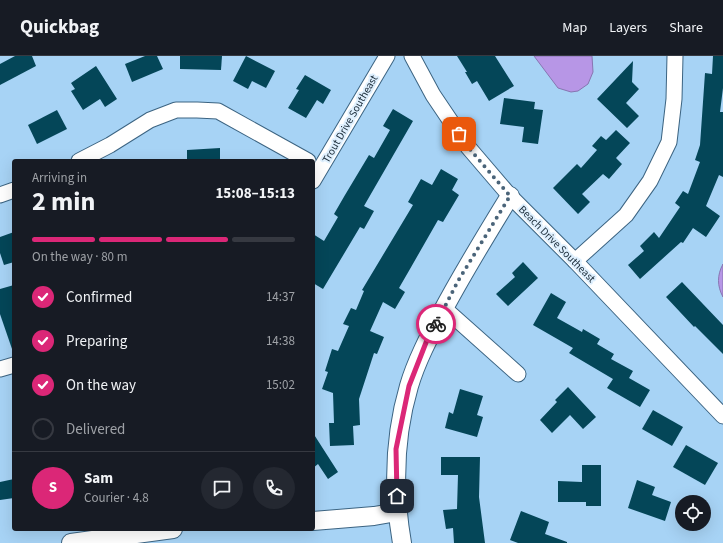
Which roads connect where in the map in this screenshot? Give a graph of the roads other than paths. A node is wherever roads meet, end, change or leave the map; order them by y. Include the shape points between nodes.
1 (387, 56) edge
2 (412, 56) edge
3 (675, 56) edge
4 (82, 159) edge
5 (305, 159) edge
6 (315, 163) edge
7 (12, 191) edge
8 (0, 195) edge
9 (510, 196) junction
10 (575, 261) junction
11 (444, 308) junction
12 (12, 366) edge
13 (0, 369) edge
14 (518, 374) dead end
15 (723, 416) edge
16 (397, 512) junction
17 (315, 520) edge
18 (158, 531) edge
19 (71, 543) edge
20 (402, 543) edge

1 - 6 street, Trout Drive Southeast
2 - 9 street, Beach Drive Southeast via 433,95 468,147
3 - 10 street via 669,142 650,180 626,215
4 - 5 street via 150,120 176,110 218,111
7 - 8 street
9 - 10 street, Beach Drive Southeast
9 - 11 street
10 - 15 street, Beach Drive Southeast
11 - 14 street
11 - 16 street via 427,340 409,386 396,449
12 - 13 street
16 - 17 street
16 - 20 street
18 - 19 street

